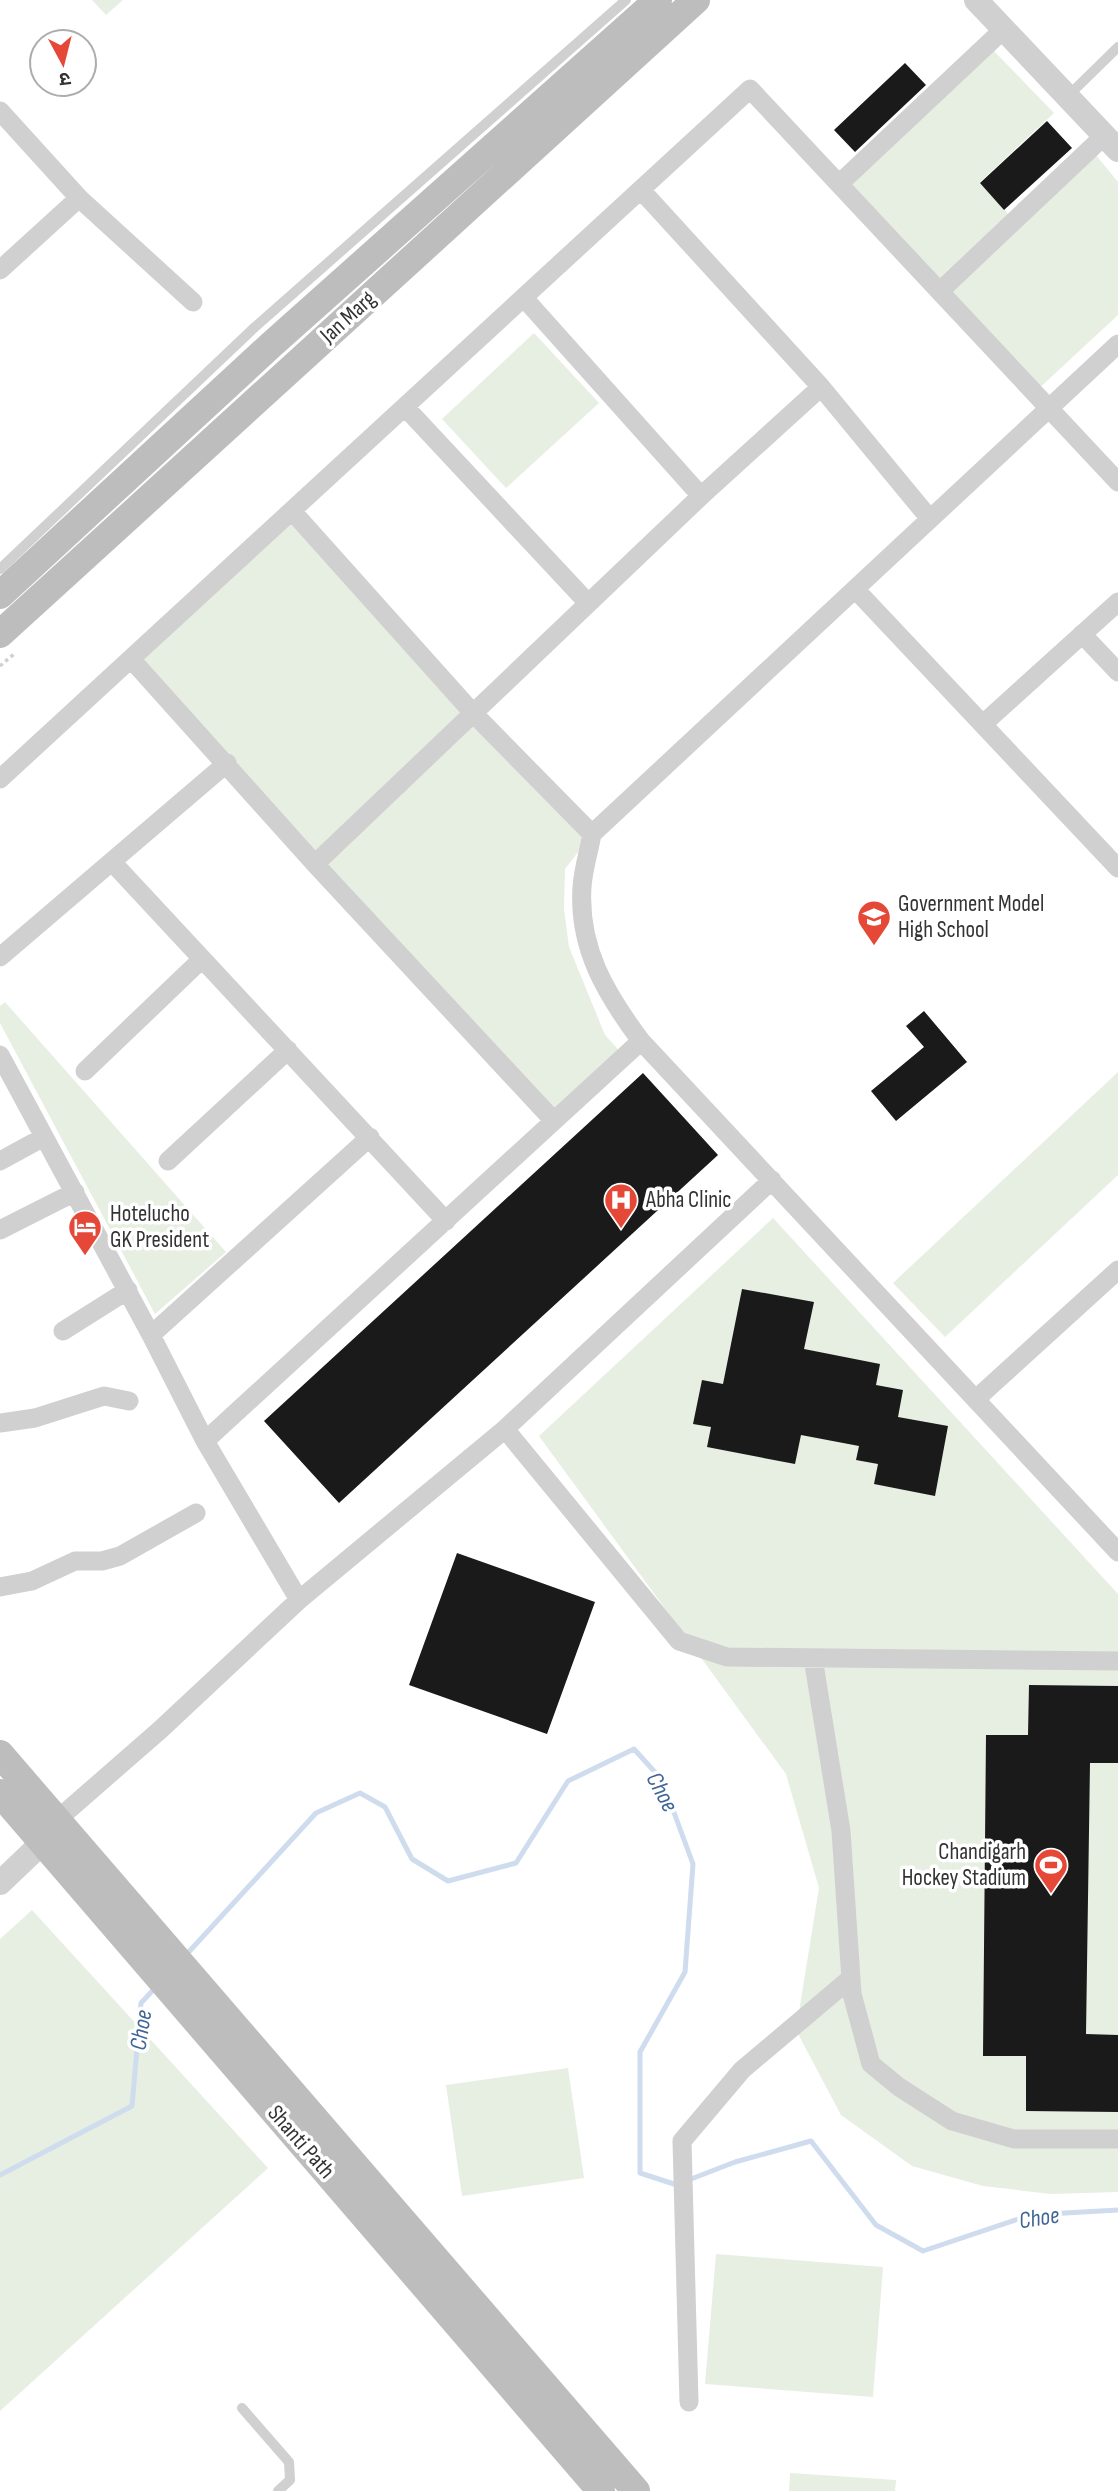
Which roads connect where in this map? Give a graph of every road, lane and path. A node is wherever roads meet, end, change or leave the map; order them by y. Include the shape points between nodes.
1 (626, 0) edge
2 (658, 0) edge
3 (696, 0) edge
4 (980, 2) edge
5 (1005, 28) junction
6 (1118, 47) edge
7 (1069, 95) junction
8 (0, 111) edge
9 (1112, 143) edge
10 (839, 184) junction
11 (641, 190) junction
12 (79, 198) junction
13 (0, 270) edge
14 (941, 290) junction
15 (524, 298) junction
16 (193, 302) dead end
17 (1118, 344) edge
18 (821, 387) junction
19 (405, 407) junction
20 (1049, 408) junction
21 (1118, 482) edge
22 (701, 496) junction
23 (292, 511) junction
24 (930, 519) junction
25 (0, 569) edge
26 (855, 589) junction
27 (0, 595) edge
28 (1118, 602) edge
29 (588, 603) junction
30 (0, 634) edge
31 (1082, 634) junction
32 (131, 659) junction
33 (1118, 672) edge
34 (473, 713) junction
35 (983, 724) junction
36 (227, 763) junction
37 (0, 779) edge
38 (592, 834) junction
39 (113, 863) junction
40 (316, 864) junction
41 (1118, 867) edge
42 (0, 957) edge
43 (202, 959) junction
44 (642, 1041) junction
45 (288, 1050) junction
46 (0, 1055) edge
47 (85, 1071) dead end
48 (554, 1121) junction
49 (44, 1137) junction
50 (370, 1137) junction
51 (0, 1161) edge
52 (168, 1161) dead end
53 (772, 1180) junction
54 (75, 1192) junction
55 (446, 1221) junction
56 (0, 1230) edge
57 (1117, 1273) edge
58 (128, 1290) junction
59 (63, 1331) dead end
60 (152, 1335) junction
61 (975, 1399) junction
62 (129, 1401) dead end
63 (0, 1423) edge
64 (505, 1429) junction
65 (205, 1441) junction
66 (196, 1513) dead end
67 (1118, 1552) edge
68 (0, 1587) edge
69 (299, 1600) junction
70 (813, 1658) junction
71 (1118, 1661) edge
72 (0, 1754) edge
73 (0, 1793) edge
74 (50, 1830) junction
75 (0, 1883) edge
76 (851, 1978) junction
77 (227, 2037) junction
78 (1118, 2139) edge
79 (689, 2402) dead end
80 (242, 2408) dead end
81 (278, 2491) edge
82 (601, 2491) edge
83 (636, 2491) edge

1 - 25 lane via 255,327
2 - 27 main road, Jan Marg via 271,345
3 - 30 main road, Jan Marg
4 - 5 street
5 - 7 street
5 - 10 street
6 - 7 lane
7 - 9 street
8 - 12 street
9 - 14 street
10 - 11 street via 750,89
10 - 14 street
11 - 15 street
11 - 18 street
12 - 13 street
12 - 16 street
14 - 20 street
15 - 19 street
15 - 22 street
17 - 20 street
18 - 22 street
18 - 24 street
19 - 23 street
19 - 29 street
20 - 21 street
20 - 24 street
22 - 29 street
23 - 32 street
23 - 34 street
24 - 26 street
26 - 35 street
26 - 38 street
28 - 31 street
29 - 34 street
31 - 33 street
31 - 35 street
32 - 36 street
32 - 37 street
34 - 38 street
34 - 40 street
35 - 41 street
36 - 39 street
36 - 40 street
38 - 44 street via 582,887 584,930 598,977
39 - 42 street
39 - 43 street
40 - 48 street
43 - 45 street
43 - 47 street
44 - 48 street
44 - 53 street
45 - 50 street
45 - 52 street
46 - 49 street
48 - 55 street
49 - 51 street
49 - 54 street
50 - 55 street
50 - 60 street
53 - 61 street
53 - 64 street
54 - 56 street
54 - 58 street
55 - 65 street
57 - 61 street
58 - 59 street
58 - 60 street
60 - 65 street
61 - 67 street
62 - 63 street via 104,1396 35,1418
64 - 69 street
64 - 70 street via 679,1641 727,1657
65 - 69 street
66 - 68 street via 120,1556 75,1561 32,1581
69 - 74 street
70 - 71 street
70 - 76 street via 841,1831
72 - 74 main road, Shanti Path
73 - 74 main road, Shanti Path
74 - 75 street
74 - 77 main road, Shanti Path via 146,1921
74 - 77 main road, Shanti Path via 124,1939
76 - 78 street via 871,2064 952,2121 1014,2139
76 - 79 street via 743,2070 682,2141
77 - 82 main road, Shanti Path
77 - 83 main road, Shanti Path
80 - 81 lane via 289,2462 290,2480

